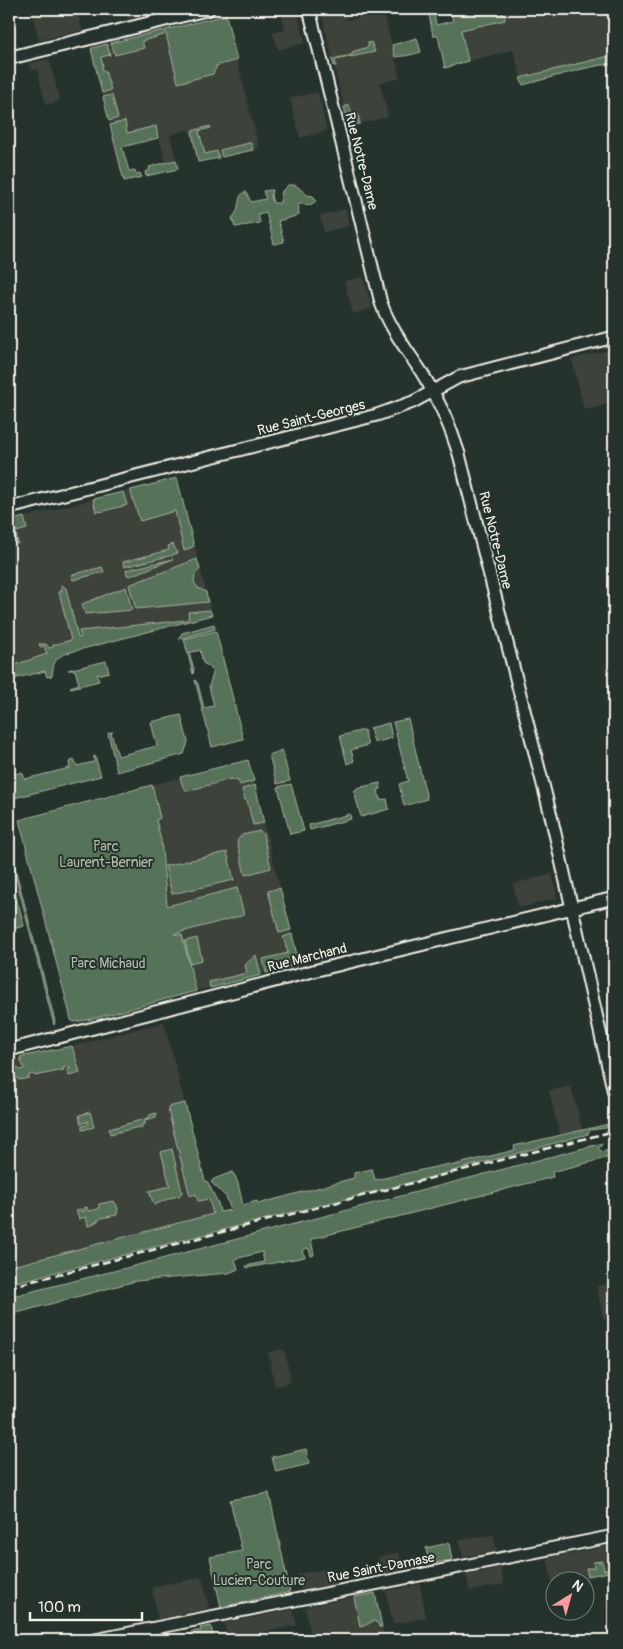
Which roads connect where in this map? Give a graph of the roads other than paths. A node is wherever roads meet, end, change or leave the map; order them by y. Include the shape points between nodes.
1 (208, 9) edge
2 (309, 9) edge
3 (9, 58) edge
4 (614, 337) edge
5 (433, 391) junction
6 (9, 508) edge
7 (614, 898) edge
8 (573, 907) junction
9 (9, 1050) edge
10 (614, 1094) edge
11 (614, 1536) edge
12 (95, 1640) edge

1 - 3 main road
2 - 5 street, Rue Notre-Dame via 381,303 389,323
4 - 5 street, Rue Saint-Georges via 464,376
5 - 6 street, Rue Saint-Georges via 377,415
5 - 8 street, Rue Notre-Dame via 459,454
7 - 8 street, Rue Marchand
8 - 9 street, Rue Marchand
8 - 10 street, Rue Notre-Dame
11 - 12 street, Rue Saint-Damase

